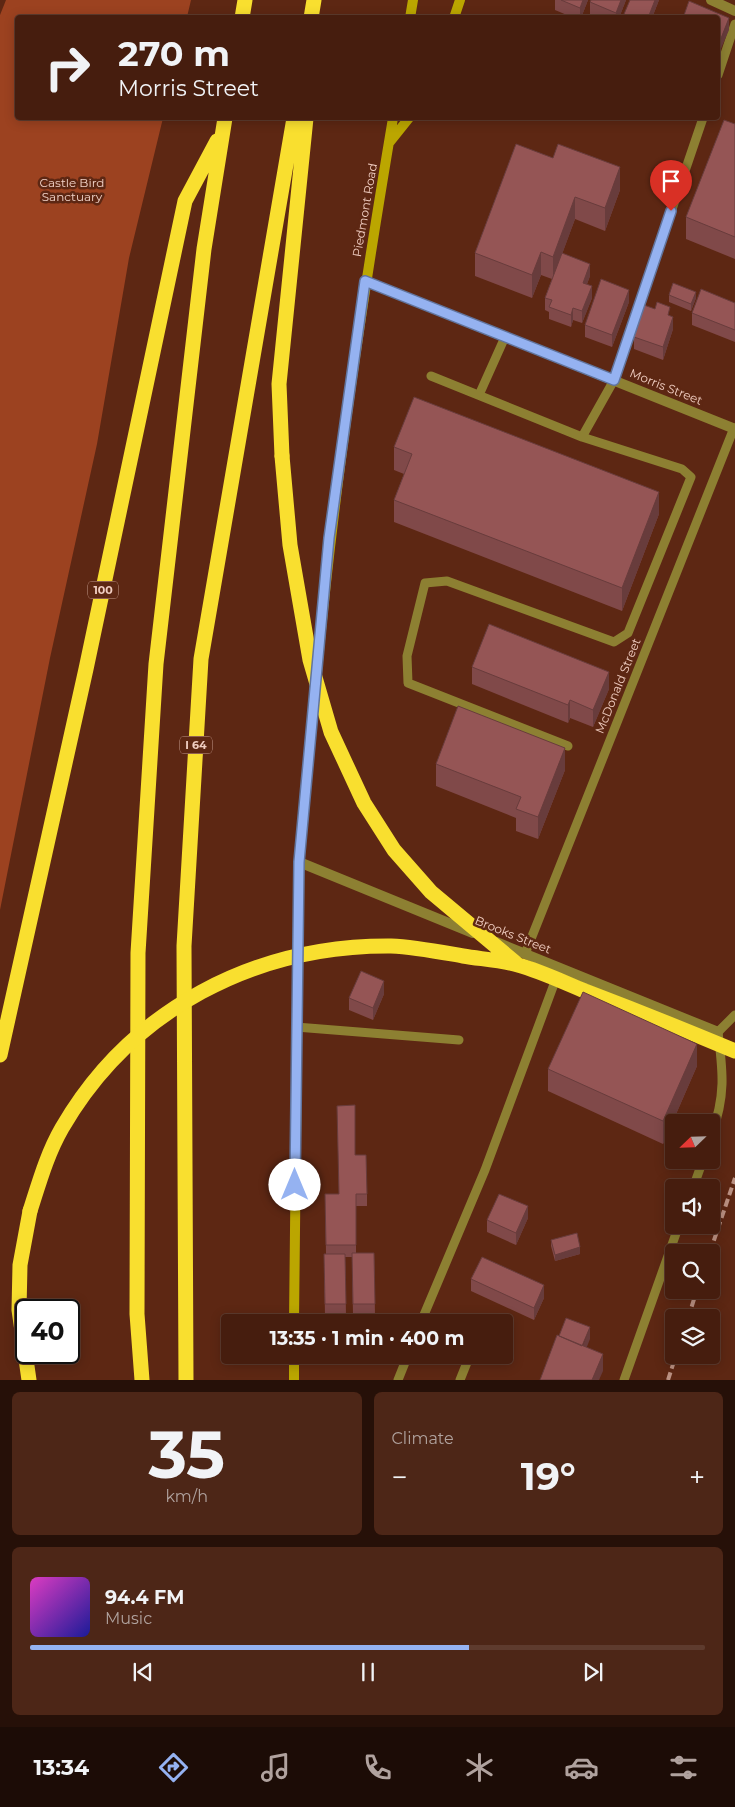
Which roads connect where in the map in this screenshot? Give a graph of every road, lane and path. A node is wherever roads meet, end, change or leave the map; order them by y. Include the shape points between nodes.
1 (245, 0) edge
2 (314, 0) edge
3 (319, 0) edge
4 (413, 0) edge
5 (460, 0) edge
6 (711, 0) edge
7 (735, 11) edge
8 (242, 15) edge
9 (312, 15) edge
10 (317, 15) edge
11 (410, 15) edge
12 (455, 15) edge
13 (735, 24) edge
14 (720, 69) edge
15 (294, 120) edge
16 (306, 120) edge
17 (393, 120) edge
18 (407, 120) edge
19 (702, 120) edge
20 (223, 124) edge
21 (388, 144) junction
22 (365, 281) junction
23 (505, 337) junction
24 (431, 376) dead end
25 (614, 380) junction
26 (479, 395) junction
27 (735, 429) edge
28 (582, 437) junction
29 (568, 746) dead end
30 (299, 862) junction
31 (522, 959) junction
32 (560, 968) junction
33 (735, 1015) edge
34 (296, 1027) junction
35 (718, 1032) junction
36 (459, 1040) dead end
37 (735, 1051) edge
38 (0, 1054) edge
39 (719, 1114) edge
40 (676, 1234) edge
41 (294, 1314) edge
42 (425, 1314) edge
43 (294, 1364) edge
44 (404, 1364) edge
45 (466, 1364) edge
46 (30, 1380) edge
47 (142, 1380) edge
48 (186, 1380) edge
49 (294, 1380) edge
50 (398, 1380) edge
51 (460, 1380) edge
52 (624, 1380) edge

1 - 8 highway
2 - 9 highway
3 - 10 highway
4 - 11 street
5 - 12 street
6 - 7 street
13 - 14 lane
15 - 48 highway, I 64 via 201,659 184,946
16 - 31 highway, bridge via 278,384 290,545 310,660 331,732 364,803 394,850 431,892
17 - 21 street, Piedmont Road
18 - 21 street
19 - 25 lane
20 - 38 highway, 100 via 185,202
20 - 47 highway via 202,258 156,664 138,954 137,1314
21 - 22 street, Piedmont Road
22 - 23 street, Morris Street
22 - 30 street, Piedmont Road via 329,538
23 - 25 street, Morris Street
23 - 26 lane
24 - 26 lane
25 - 27 street, Morris Street
25 - 28 lane
26 - 28 lane
27 - 31 lane, McDonald Street
28 - 29 lane via 682,469 691,476 628,633 614,642 447,581 425,583 407,656 408,683
30 - 31 street, Brooks Street
30 - 34 street, Piedmont Road
31 - 32 street, Brooks Street
31 - 37 highway, bridge
31 - 46 highway, bridge via 393,946 338,948 270,962 232,976 180,1003 147,1027 112,1061 80,1100 46,1161 30,1211 20,1265 19,1310
32 - 35 street, Brooks Street
32 - 42 lane via 485,1170
33 - 35 lane
34 - 36 lane
34 - 41 street, Piedmont Road
35 - 39 lane via 724,1077
40 - 52 lane
43 - 49 street
44 - 50 lane
45 - 51 lane

